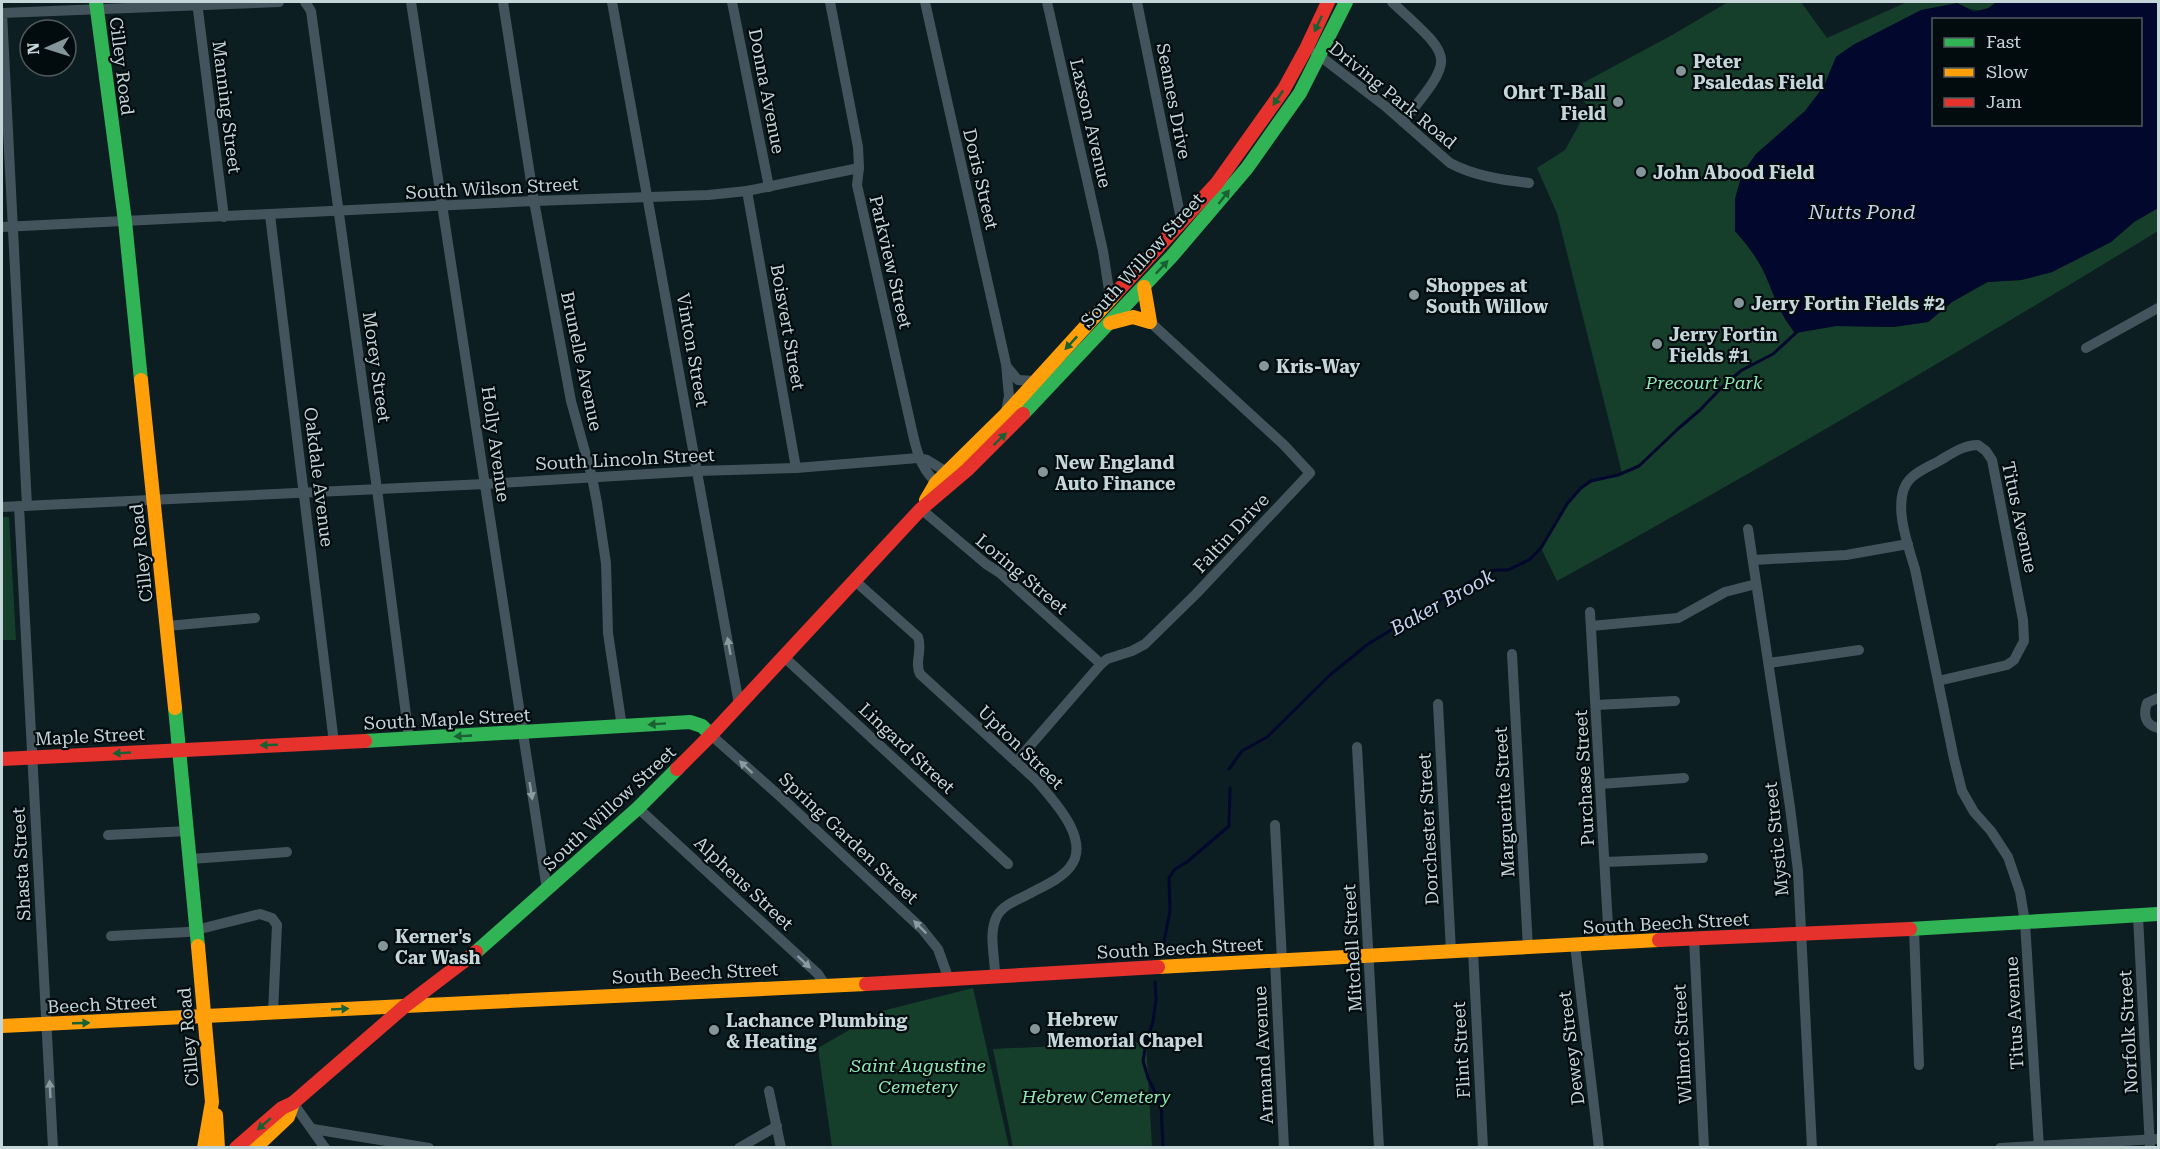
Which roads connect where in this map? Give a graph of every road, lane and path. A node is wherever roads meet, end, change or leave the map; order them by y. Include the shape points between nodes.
1 (279, 2) edge
2 (305, 2) edge
3 (411, 2) edge
4 (503, 2) edge
5 (612, 2) edge
6 (732, 2) edge
7 (830, 2) edge
8 (925, 2) edge
9 (1047, 2) edge
10 (1137, 2) edge
11 (1328, 2) edge
12 (1346, 2) edge
13 (1392, 2) edge
14 (197, 3) edge
15 (96, 6) edge
16 (2, 13) edge
17 (1307, 47) junction
18 (1321, 56) junction
19 (1403, 122) junction
20 (859, 168) junction
21 (1529, 183) dead end
22 (769, 187) junction
23 (747, 191) junction
24 (648, 198) junction
25 (534, 201) junction
26 (444, 207) junction
27 (338, 211) junction
28 (270, 215) junction
29 (224, 217) junction
30 (124, 221) junction
31 (1182, 224) junction
32 (14, 226) junction
33 (2, 227) edge
34 (1186, 242) junction
35 (1103, 251) junction
36 (1144, 287) junction
37 (1121, 290) junction
38 (1127, 303) junction
39 (1106, 306) junction
40 (2158, 308) edge
41 (1150, 322) junction
42 (1110, 323) junction
43 (2086, 348) dead end
44 (1006, 364) junction
45 (1036, 381) junction
46 (1005, 415) junction
47 (918, 458) junction
48 (796, 468) junction
49 (698, 471) junction
50 (952, 476) junction
51 (592, 477) junction
52 (485, 484) junction
53 (941, 487) junction
54 (377, 489) junction
55 (305, 492) junction
56 (154, 499) junction
57 (23, 506) junction
58 (2, 507) edge
59 (921, 509) junction
60 (1748, 529) dead end
61 (1908, 544) junction
62 (1753, 560) junction
63 (854, 580) junction
64 (1756, 584) junction
65 (1590, 612) dead end
66 (255, 618) dead end
67 (167, 626) junction
68 (1591, 626) junction
69 (1859, 650) dead end
70 (1512, 654) dead end
71 (783, 657) junction
72 (1769, 663) junction
73 (1101, 664) junction
74 (1938, 681) junction
75 (2158, 698) edge
76 (1675, 701) dead end
77 (740, 704) junction
78 (1438, 704) dead end
79 (1596, 705) junction
80 (622, 727) junction
81 (2158, 728) edge
82 (522, 733) junction
83 (711, 735) junction
84 (410, 738) junction
85 (334, 742) junction
86 (1358, 747) dead end
87 (180, 749) junction
88 (32, 758) junction
89 (2, 759) edge
90 (1016, 762) junction
91 (1684, 778) dead end
92 (1600, 784) junction
93 (638, 808) junction
94 (1275, 825) dead end
95 (188, 831) junction
96 (108, 835) dead end
97 (287, 852) dead end
98 (1703, 858) dead end
99 (191, 859) junction
100 (1605, 862) junction
101 (1008, 864) dead end
102 (548, 891) junction
103 (2158, 914) edge
104 (2138, 916) junction
105 (2025, 922) junction
106 (1914, 929) junction
107 (197, 930) junction
108 (1801, 934) junction
109 (111, 936) dead end
110 (1694, 938) junction
111 (1609, 943) junction
112 (1575, 945) junction
113 (1528, 948) junction
114 (1451, 951) junction
115 (1473, 951) junction
116 (1369, 957) junction
117 (1278, 961) junction
118 (995, 975) junction
119 (948, 977) junction
120 (825, 985) junction
121 (405, 1006) junction
122 (364, 1008) junction
123 (273, 1013) junction
124 (204, 1017) junction
125 (46, 1024) junction
126 (2, 1026) edge
127 (376, 1031) junction
128 (1919, 1065) dead end
129 (769, 1091) dead end
130 (212, 1102) junction
131 (293, 1103) junction
132 (282, 1124) junction
133 (777, 1126) junction
134 (313, 1129) junction
135 (2153, 1142) edge
136 (2038, 1147) edge
137 (53, 1148) edge
138 (204, 1148) edge
139 (218, 1148) edge
140 (236, 1148) edge
141 (255, 1148) edge
142 (270, 1148) edge
143 (325, 1148) edge
144 (429, 1148) edge
145 (739, 1148) edge
146 (781, 1148) edge
147 (1284, 1148) edge
148 (1379, 1148) edge
149 (1483, 1148) edge
150 (1599, 1148) edge
151 (1704, 1148) edge
152 (1812, 1148) edge
153 (2000, 1148) edge

1 - 14 street
2 - 27 street, Morey Street via 310,11
3 - 26 street, Holly Avenue
4 - 25 street, Brunelle Avenue
5 - 24 street, Vinton Street
6 - 22 street, Donna Avenue
7 - 20 street, Parkview Street
8 - 44 street, Doris Street
9 - 35 street, Laxson Avenue
10 - 31 street, Seames Drive
11 -> 17 main road, South Willow Street
12 - 18 main road, South Willow Street
13 - 19 street via 1434,41 1443,59 1437,78
14 - 15 street
14 - 29 street, Manning Street
15 - 16 street
15 - 30 main road, Cilley Road
16 - 32 street, Shasta Street
17 - 18 street, Driving Park Road
17 -> 31 main road, South Willow Street via 1237,158
18 - 19 street, Driving Park Road
34 -> 18 main road, South Willow Street via 1279,124
19 - 21 street, Driving Park Road via 1459,168
20 - 22 street, South Wilson Street
20 - 47 street, Parkview Street via 857,185
22 - 23 street, South Wilson Street
23 - 24 street, South Wilson Street
23 - 48 street, Boisvert Street
24 - 25 street, South Wilson Street
24 - 49 street, Vinton Street
25 - 26 street, South Wilson Street
25 - 51 street, Brunelle Avenue via 571,401
26 - 27 street, South Wilson Street
26 - 52 street, Holly Avenue
27 - 28 street, South Wilson Street
27 - 54 street, Morey Street
28 - 29 street, South Wilson Street
28 - 55 street, Oakdale Avenue
29 - 30 street, South Wilson Street
30 - 32 street, South Wilson Street
30 - 56 main road, Cilley Road
31 - 34 street, Seames Drive
31 - 37 main road, South Willow Street
32 - 33 street, South Wilson Street
32 - 57 street, Shasta Street
36 -> 34 main road, South Willow Street
35 - 37 street, Laxson Avenue
35 - 39 street, Laxson Avenue via 1109,290
36 - 38 main road, South Willow Street
36 - 41 main road
37 - 38 street, Laxson Avenue
37 - 39 main road, South Willow Street
38 - 42 main road, South Willow Street
39 -> 45 main road, South Willow Street
40 - 43 street
41 - 42 main road via 1133,317
41 - 73 street, Faltin Drive via 1310,473 1145,644
50 -> 42 main road, South Willow Street via 1018,421
44 - 45 street via 1018,380
44 - 46 street, Doris Street via 1009,396
45 - 46 main road, South Willow Street
46 - 50 main road, South Willow Street
47 - 48 street, South Lincoln Street
47 - 50 street
47 - 53 street
48 - 49 street, South Lincoln Street
49 - 51 street, South Lincoln Street
77 -> 49 street, Vinton Street
50 - 53 main road, South Willow Street
51 - 52 street, South Lincoln Street
51 - 80 street, Brunelle Avenue via 606,563 608,633
52 - 54 street, South Lincoln Street
52 - 82 street, Holly Avenue
53 - 59 main road, South Willow Street
54 - 55 street, South Lincoln Street
54 - 84 street, Morey Street
55 - 56 street, South Lincoln Street
55 - 85 street, Oakdale Avenue
56 - 57 street, South Lincoln Street
56 - 67 main road, Cilley Road
57 - 58 street, South Lincoln Street
57 - 88 street, Shasta Street
59 - 63 main road, South Willow Street
59 - 73 street, Loring Street via 1000,573
60 - 62 street, Mystic Street
61 - 62 street via 1863,554
61 - 74 street, Titus Avenue
61 - 74 street, Titus Avenue via 1900,507 1910,479 1967,446 1986,450 1992,460 2018,588 2024,641 2007,665
62 - 64 street, Mystic Street
63 - 71 main road, South Willow Street
63 - 90 street, Upton Street via 918,638 920,674
64 - 68 street via 1725,592 1678,618
64 - 72 street, Mystic Street
65 - 68 street, Purchase Street
66 - 67 street
67 - 87 main road, Cilley Road
68 - 79 street, Purchase Street
69 - 72 street
70 - 113 street, Marguerite Street
71 - 77 main road, South Willow Street
71 - 101 street, Lingard Street
72 - 108 street, Mystic Street via 1795,849
73 - 90 street, Faltin Drive
74 - 105 street, Titus Avenue via 1962,791 2008,857
75 - 81 street via 2147,703 2144,712 2147,722
76 - 79 street
77 - 83 main road, South Willow Street
78 - 114 street, Dorchester Street
79 - 92 street, Purchase Street
80 - 82 main road, South Maple Street
83 -> 80 main road, South Maple Street via 690,722
82 -> 84 main road, South Maple Street
82 -> 102 street, Holly Avenue
83 - 93 main road, South Willow Street
119 -> 83 street, Spring Garden Street via 938,949 922,929
84 - 85 main road, South Maple Street
85 -> 87 main road, South Maple Street
86 - 116 street, Mitchell Street
87 -> 88 main road, Maple Street
87 - 95 main road, Cilley Road
88 - 89 main road, Maple Street
88 - 125 street, Shasta Street
90 - 118 street, Upton Street via 1052,798 1070,825 1077,846 1064,873 1006,906 998,915 993,936
91 - 92 street
92 - 100 street, Purchase Street
93 - 102 main road, South Willow Street
93 -> 120 street, Alpheus Street via 818,974
94 - 117 street, Armand Avenue
95 - 96 street
95 - 99 main road, Cilley Road
97 - 99 street
98 - 100 street
99 - 107 main road, Cilley Road
100 - 111 street, Purchase Street
102 - 121 main road, South Willow Street via 466,961
103 - 104 main road, South Beech Street
104 - 105 main road, South Beech Street
104 - 135 street, Norfolk Street
105 - 106 main road, South Beech Street
105 - 136 street, Titus Avenue
106 - 108 main road, South Beech Street
106 - 128 street
107 - 109 street
107 - 123 street via 251,915 272,918 277,925
107 - 124 main road, Cilley Road
108 - 110 main road, South Beech Street
108 - 152 street, Mystic Street
110 - 111 main road, South Beech Street
110 - 151 street, Wilmot Street
111 - 112 main road, South Beech Street
112 - 113 main road, South Beech Street
112 - 150 street, Dewey Street
113 - 115 main road, South Beech Street
114 - 115 main road, South Beech Street
114 - 116 main road, South Beech Street
115 - 149 street, Flint Street
116 - 117 main road, South Beech Street
116 - 148 street, Mitchell Street
117 - 118 main road, South Beech Street
117 - 147 street, Armand Avenue
118 - 119 main road, South Beech Street
119 - 120 main road, South Beech Street
120 - 121 main road, South Beech Street
121 - 122 main road, South Beech Street
121 - 127 main road, South Willow Street
123 -> 122 main road, South Beech Street
122 - 127 main road
123 - 124 main road, South Beech Street
125 -> 124 main road, Beech Street
124 - 130 main road, Cilley Road
125 - 126 main road, Beech Street
137 -> 125 street, Shasta Street
127 - 131 main road, South Willow Street
129 - 133 street
130 - 138 main road, Cilley Road
130 - 139 main road, Cilley Road
131 - 132 main road, South Willow Street
131 - 134 street
131 -> 140 main road, South Willow Street
132 - 141 main road, South Willow Street
132 - 142 main road
133 - 145 street
133 - 146 street
134 - 143 street
134 - 144 street
135 - 136 street
136 - 153 street

